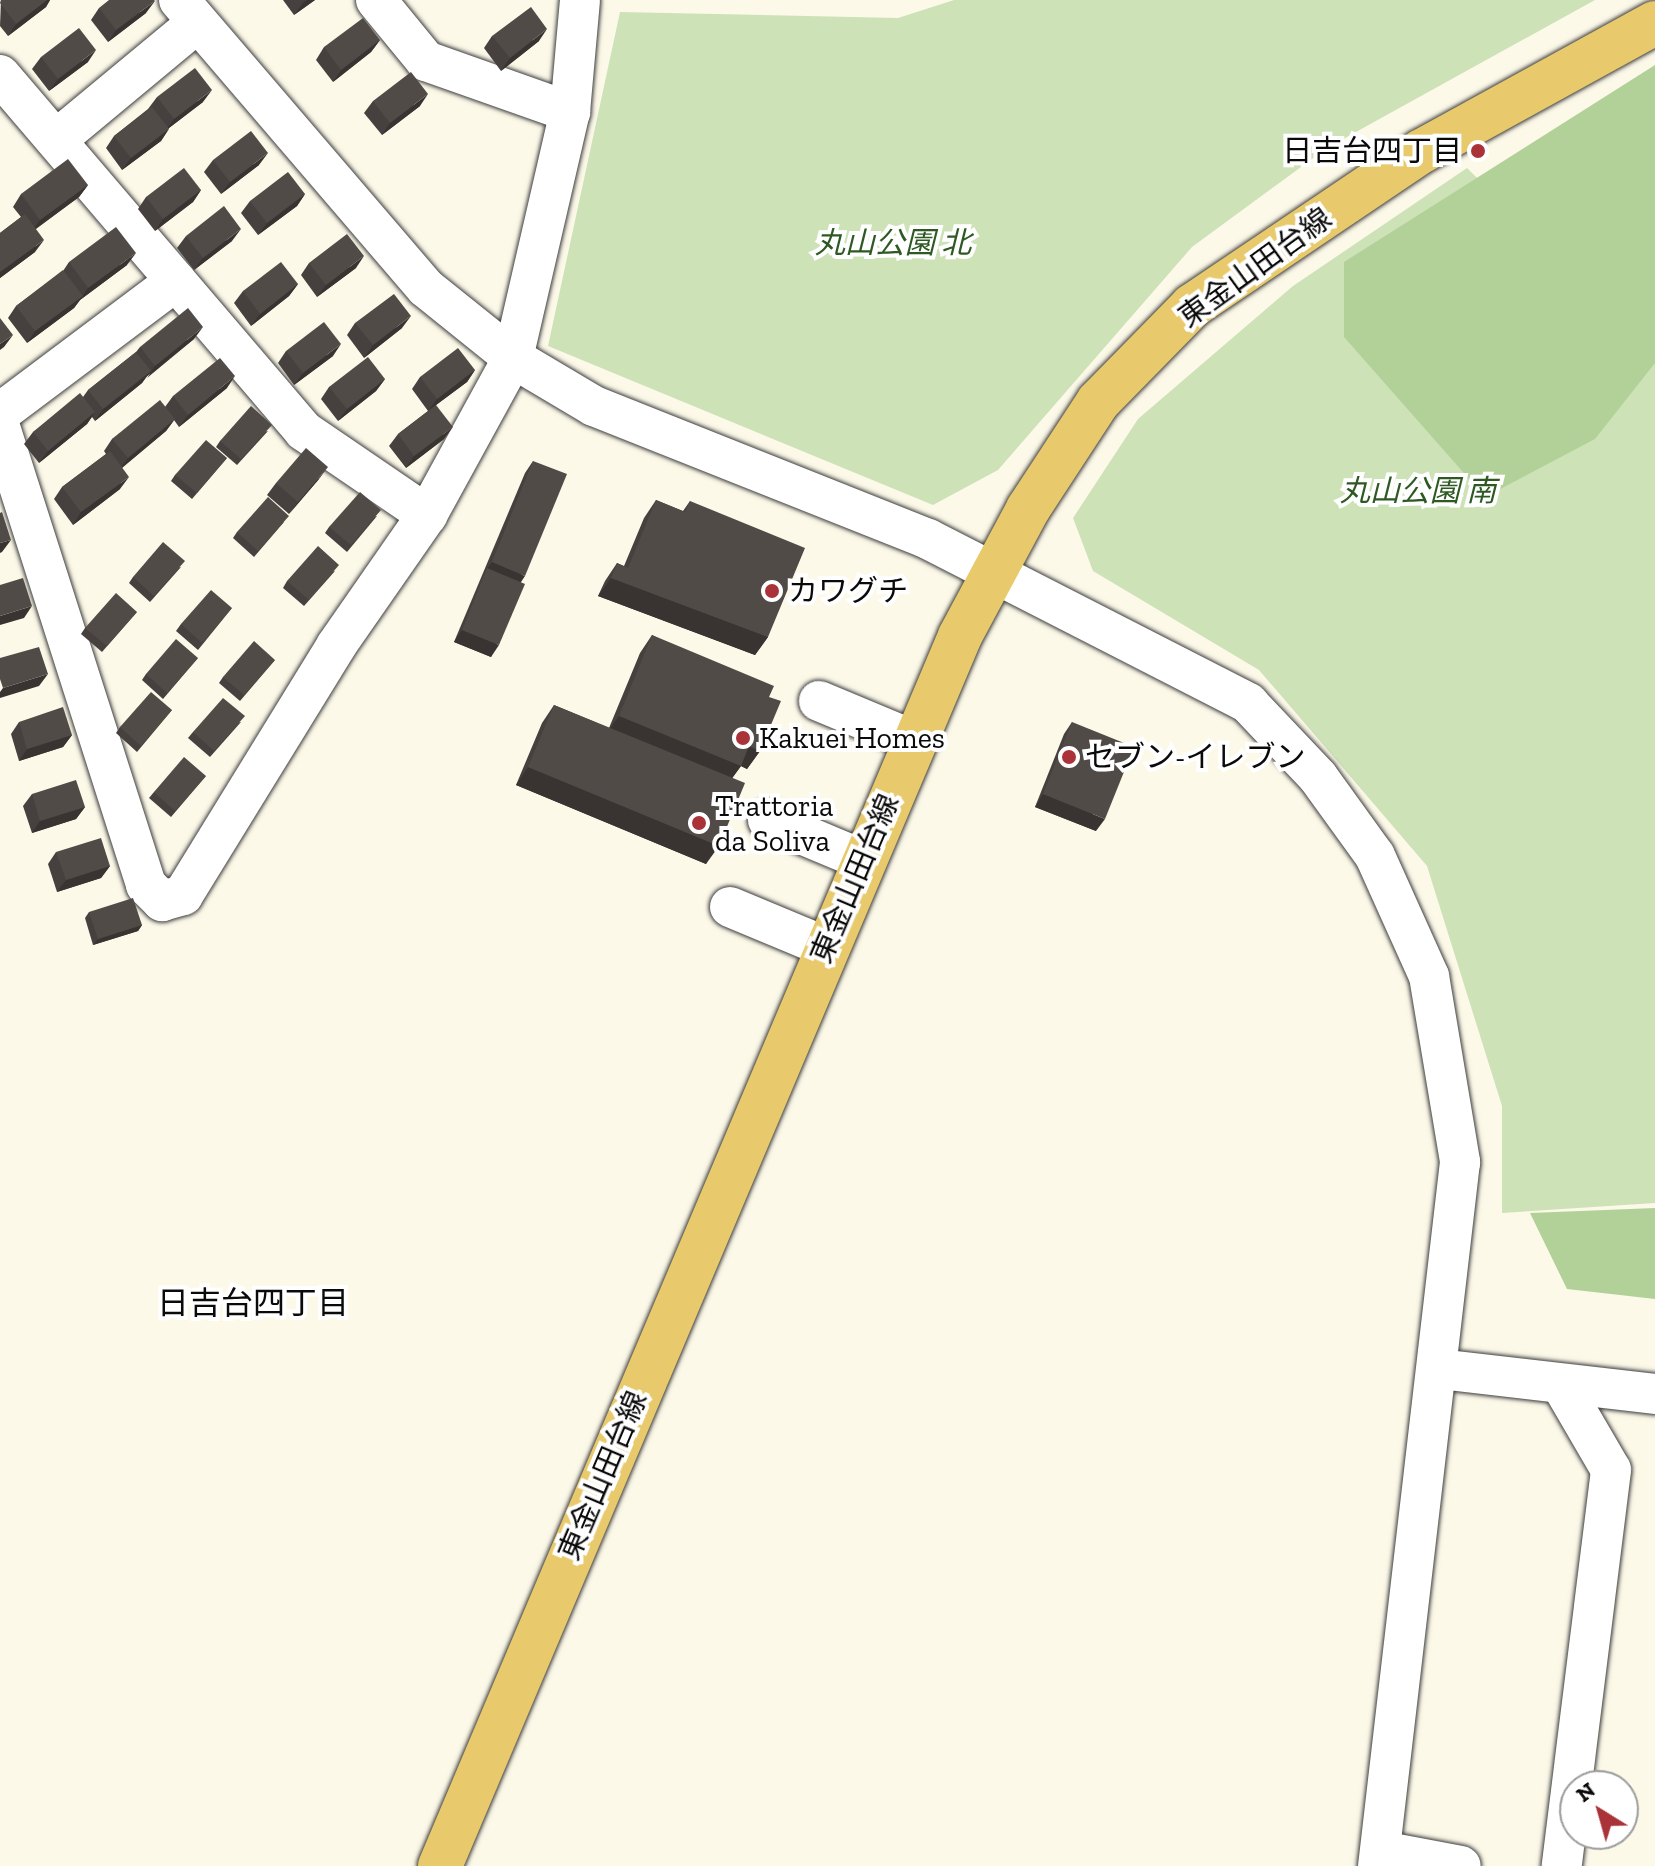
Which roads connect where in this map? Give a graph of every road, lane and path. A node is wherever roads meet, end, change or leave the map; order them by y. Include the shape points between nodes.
1 (376, 0) edge
2 (580, 0) edge
3 (188, 11) edge
4 (1655, 23) edge
5 (0, 75) edge
6 (570, 112) junction
7 (56, 140) junction
8 (176, 281) junction
9 (513, 358) junction
10 (0, 413) edge
11 (0, 427) edge
12 (427, 515) junction
13 (994, 570) junction
14 (819, 701) dead end
15 (915, 741) junction
16 (768, 820) dead end
17 (863, 860) junction
18 (730, 907) dead end
19 (826, 947) junction
20 (1439, 1369) junction
21 (1561, 1384) junction
22 (1655, 1394) edge
23 (1379, 1859) edge
24 (440, 1866) edge
25 (1461, 1866) edge
26 (1562, 1866) edge

1 - 6 street via 426,61
2 - 6 street
3 - 7 street
3 - 9 street via 426,288
4 - 13 main road, 東金山田台線 via 1422,151 1192,306 1098,402
5 - 7 street
6 - 9 street
7 - 8 street
8 - 10 street
8 - 12 street via 304,431
9 - 12 street
9 - 13 street via 594,406
11 - 12 street via 146,885 162,901 183,895 336,646
13 - 15 main road, 東金山田台線
13 - 20 street via 1248,703 1318,777 1375,856 1429,976 1458,1123
14 - 15 street
15 - 17 main road, 東金山田台線
16 - 17 street
17 - 19 main road, 東金山田台線
18 - 19 street
19 - 24 main road, 東金山田台線
20 - 21 street
20 - 23 street
21 - 22 street
21 - 26 street via 1611,1470
23 - 25 street

